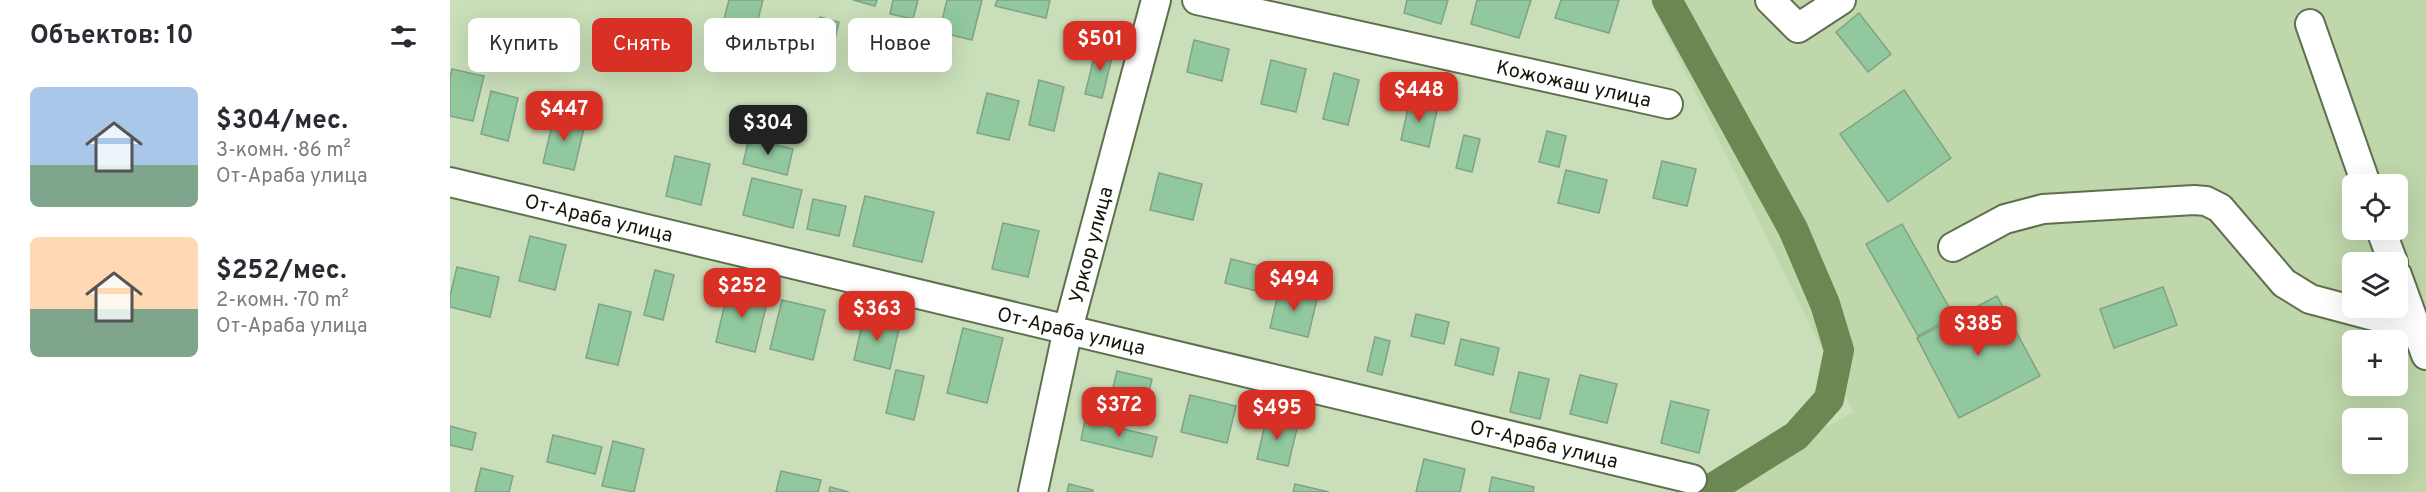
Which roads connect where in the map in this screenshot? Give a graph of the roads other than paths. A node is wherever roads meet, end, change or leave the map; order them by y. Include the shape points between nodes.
1 (1156, 0) edge
2 (1197, 0) edge
3 (1770, 0) edge
4 (1840, 0) edge
5 (2310, 24) dead end
6 (1668, 104) dead end
7 (2362, 174) edge
8 (450, 182) edge
9 (1953, 247) dead end
10 (2408, 307) edge
11 (2415, 327) junction
12 (1068, 329) junction
13 (2426, 355) edge
14 (1692, 479) dead end
15 (1033, 492) edge

1 - 12 street, Уркор улица
2 - 6 street, Кожожаш улица
3 - 4 street via 1798,28
5 - 7 street
8 - 12 street, От-Араба улица
9 - 11 street via 2005,219 2043,209 2206,201 2220,208 2295,292
10 - 11 street
11 - 13 street
12 - 14 street, От-Араба улица
12 - 15 street, Уркор улица

